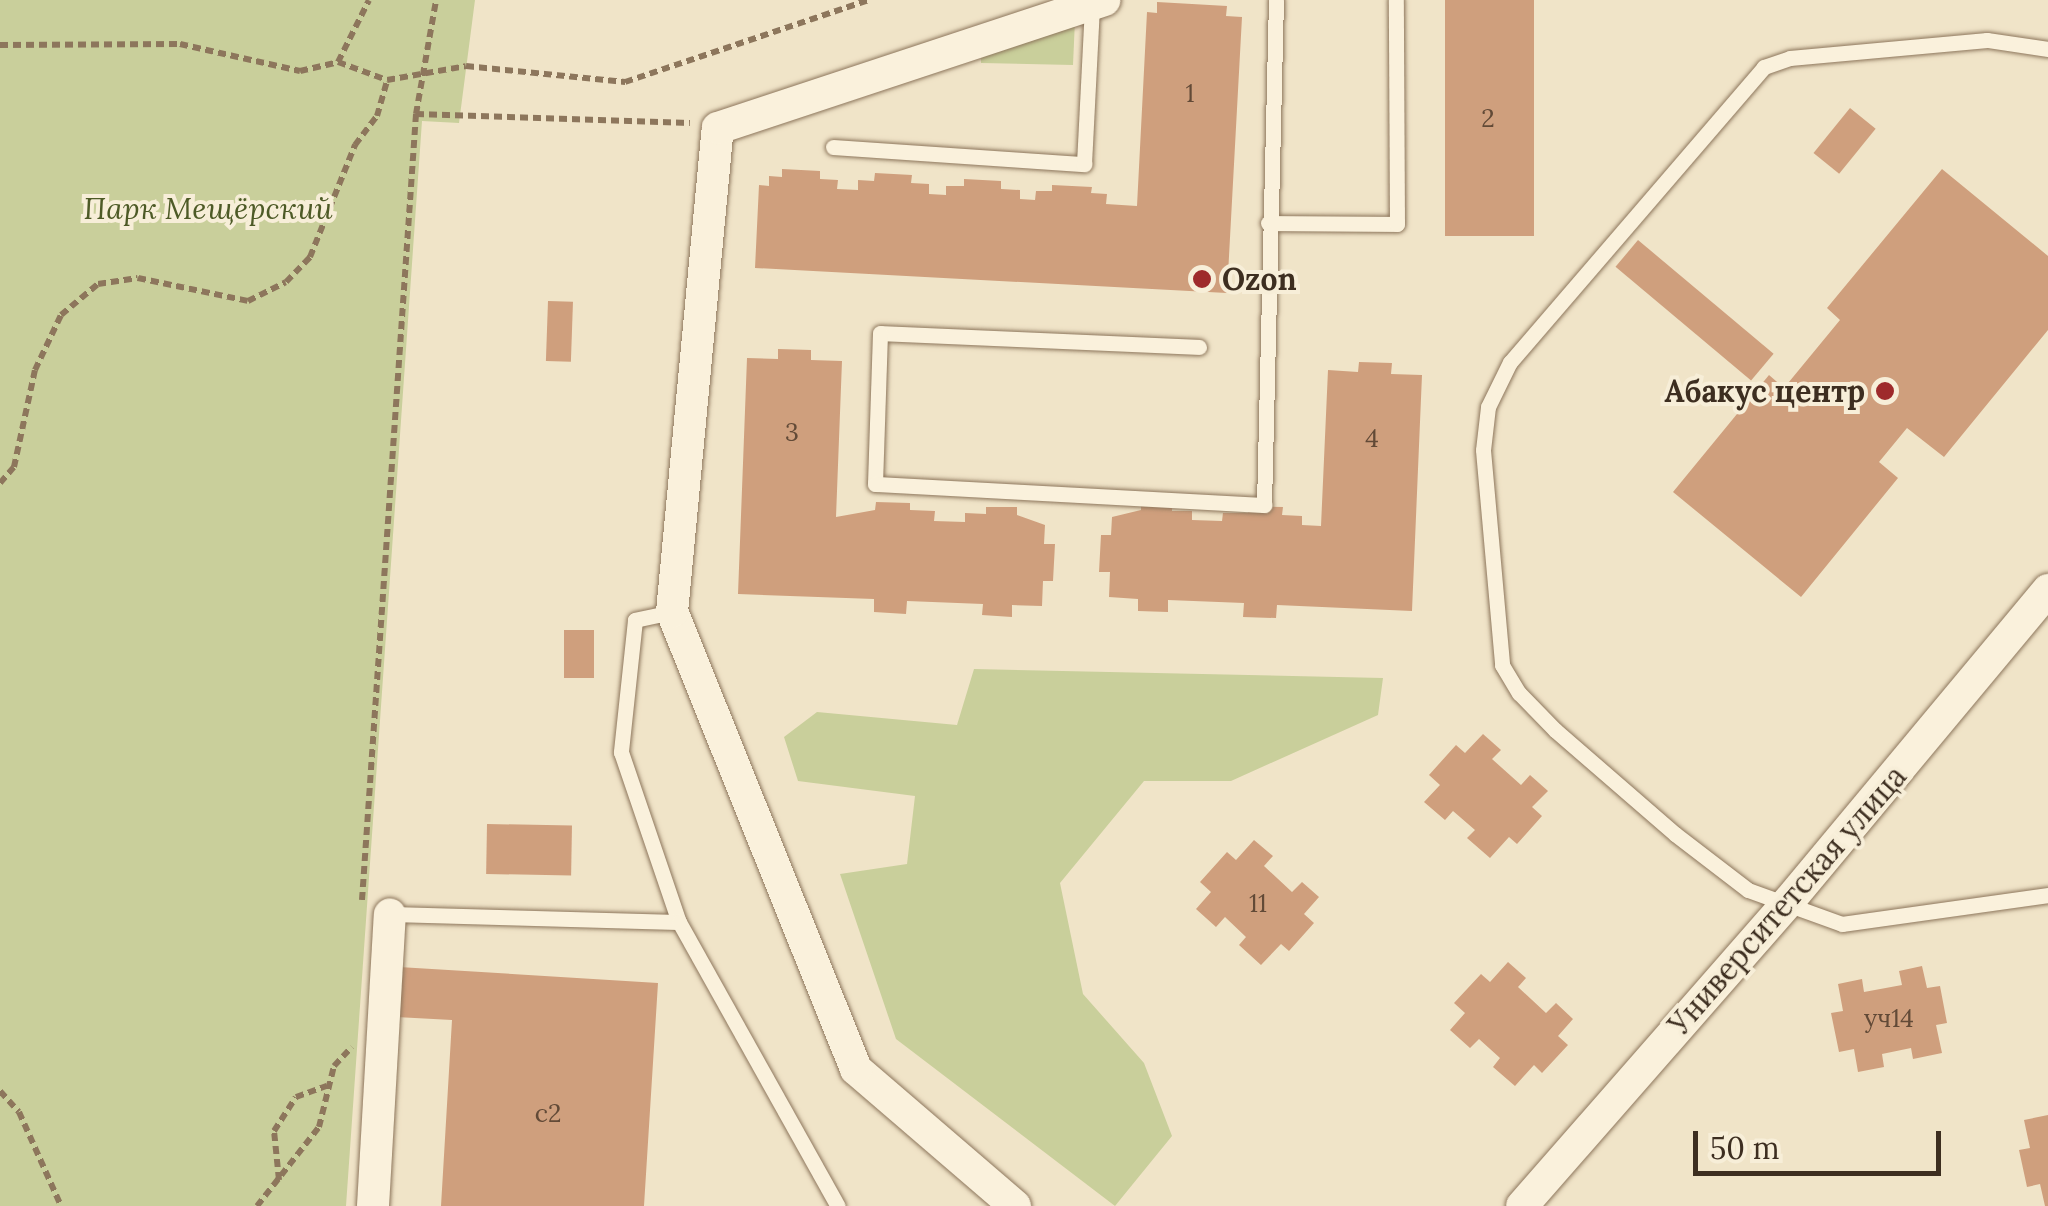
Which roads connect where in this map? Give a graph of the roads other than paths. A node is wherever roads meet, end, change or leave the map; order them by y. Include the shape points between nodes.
1 (1276, 0) edge
2 (1396, 0) edge
3 (1098, 2) edge
4 (2048, 49) edge
5 (833, 147) dead end
6 (1268, 222) junction
7 (1199, 347) dead end
8 (2048, 590) edge
9 (672, 612) junction
10 (2048, 894) edge
11 (1789, 901) junction
12 (376, 911) joint
13 (679, 922) junction
14 (373, 1206) edge
15 (838, 1206) edge
16 (1015, 1206) edge
17 (1522, 1206) edge

1 - 6 lane
2 - 6 lane via 1397,224
3 - 5 lane via 1084,164
3 - 9 street via 718,128
4 - 11 lane via 1988,40 1790,58 1764,67 1510,362 1488,407 1483,450 1495,615 1502,665 1519,694 1604,776 1748,890
6 - 7 lane via 1264,504 874,484 880,333
8 - 11 street, Университетская улица
9 - 13 lane via 635,620 621,752
9 - 16 street via 856,1069
10 - 11 lane via 1842,924
11 - 17 street, Университетская улица
12 - 13 lane
12 - 14 street
13 - 15 lane

